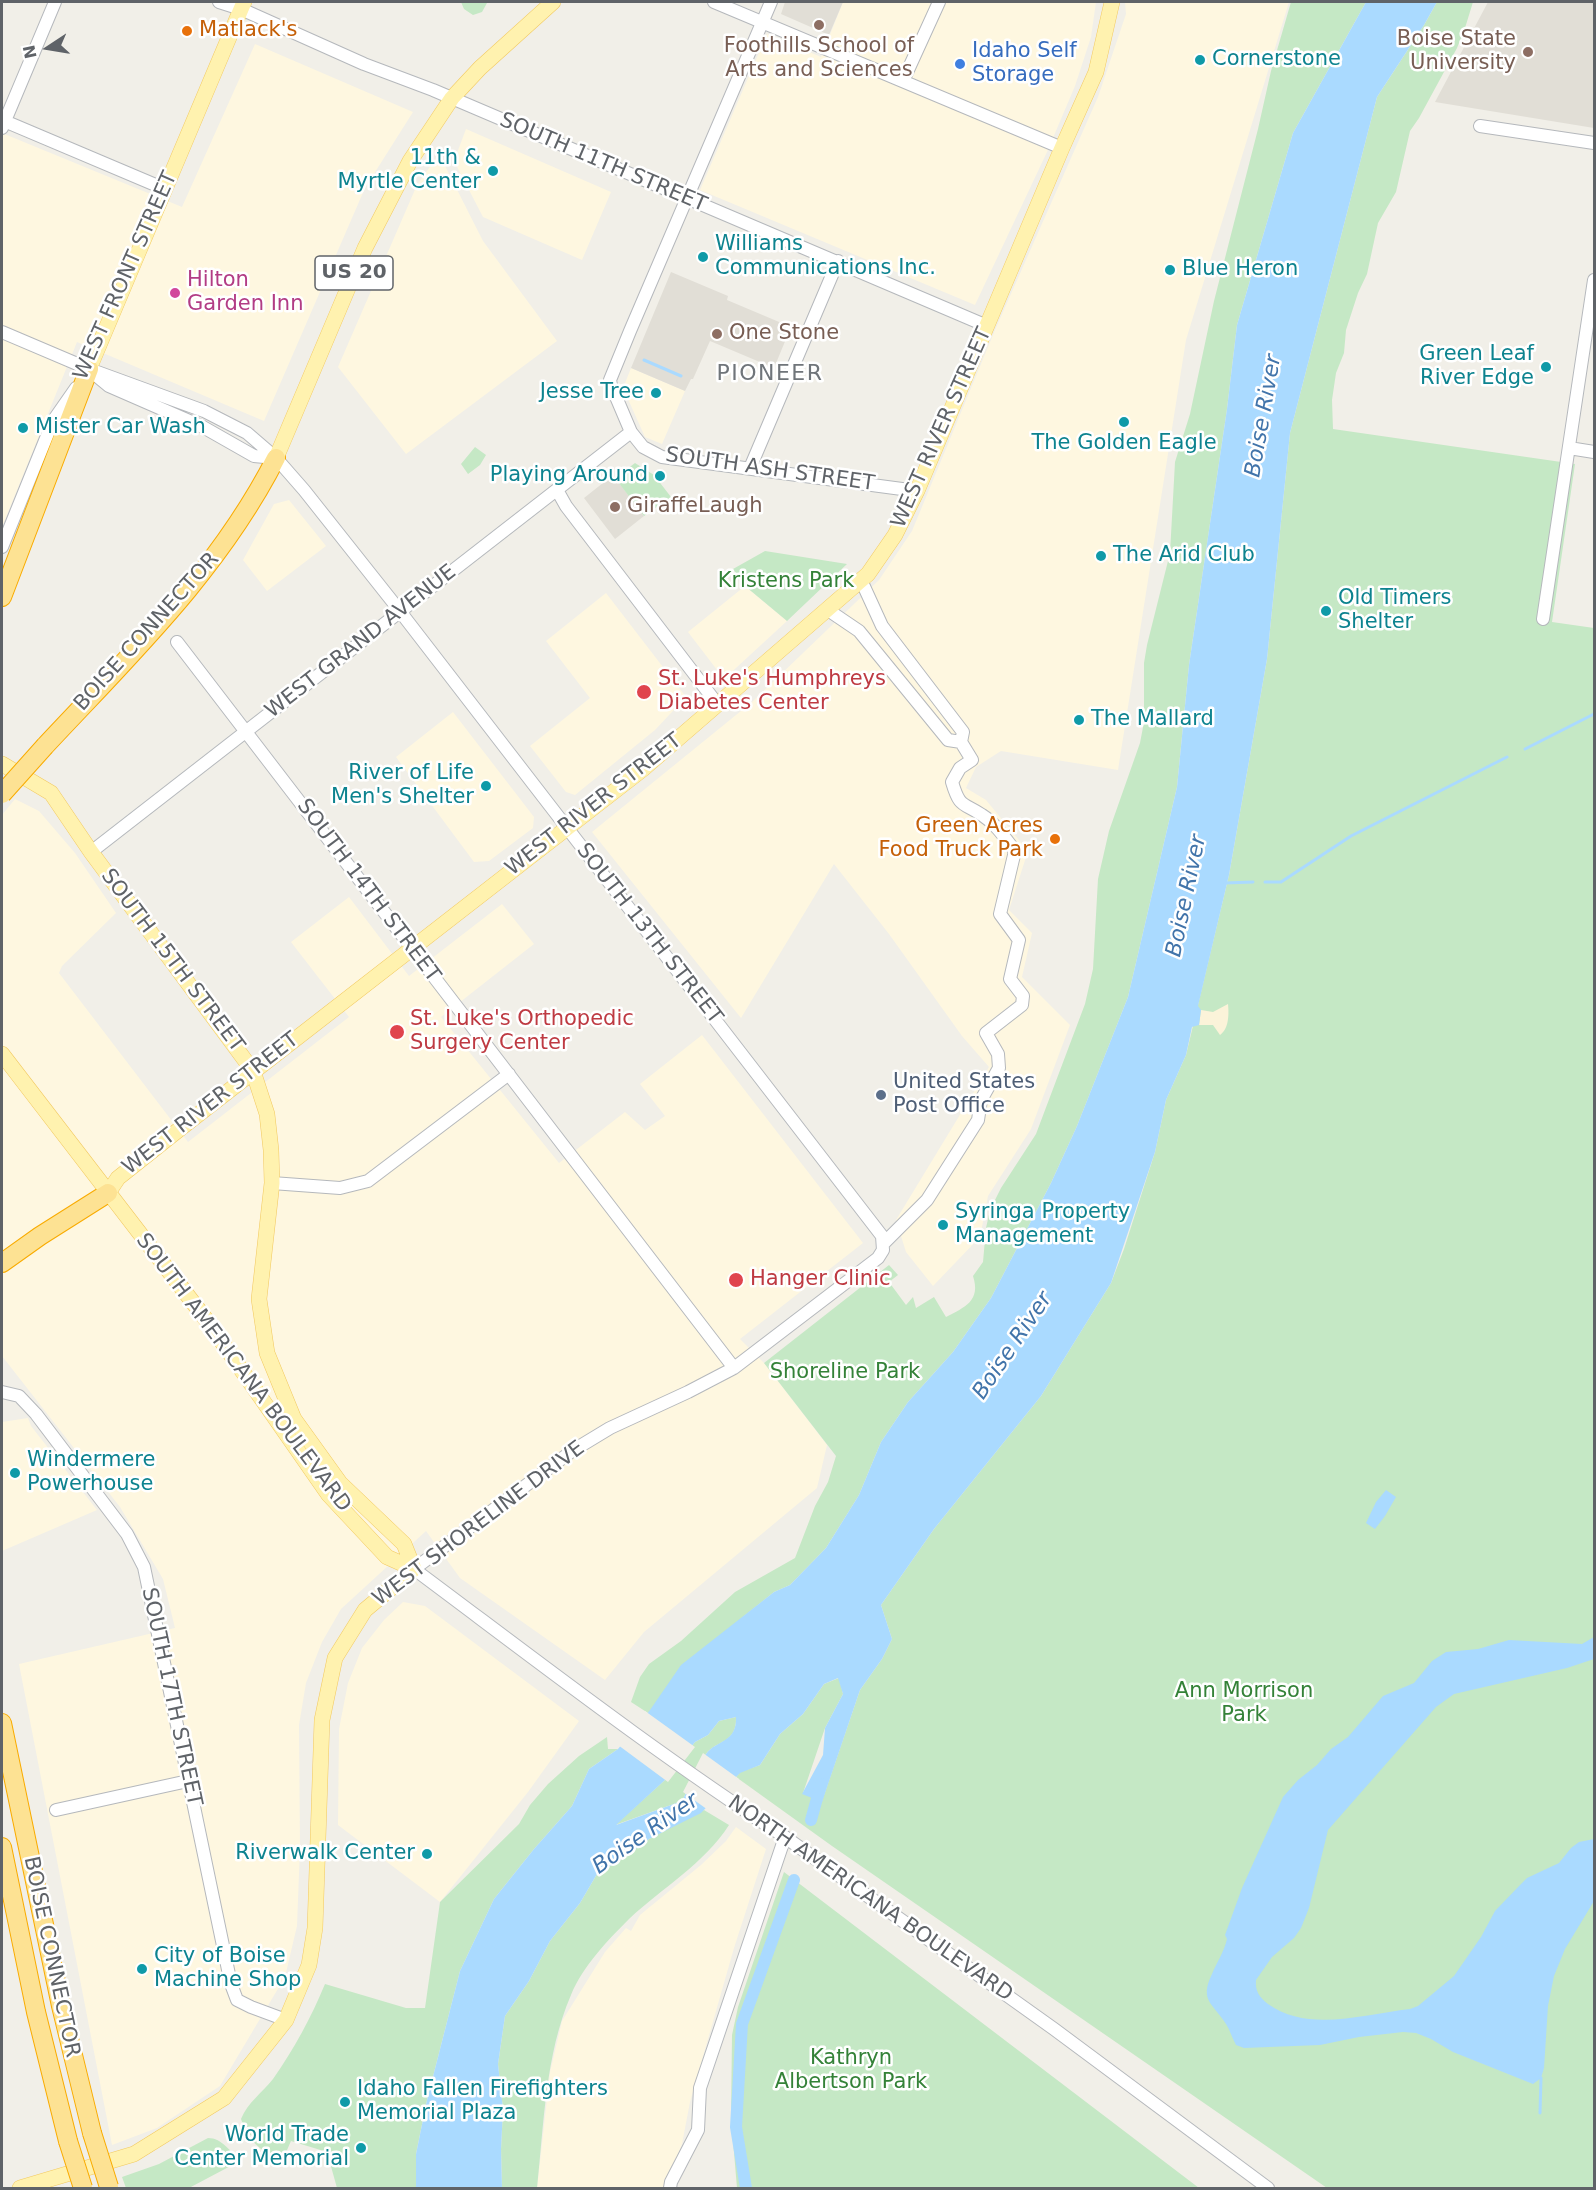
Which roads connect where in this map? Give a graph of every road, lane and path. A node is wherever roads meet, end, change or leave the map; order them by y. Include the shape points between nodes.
1 (55, 2) edge
2 (219, 2) edge
3 (553, 2) edge
4 (714, 2) edge
5 (771, 2) edge
6 (939, 2) edge
7 (1112, 2) edge
8 (242, 5) edge
9 (762, 22) junction
10 (903, 81) junction
11 (452, 98) junction
12 (3, 124) edge
13 (1480, 126) dead end
14 (1594, 142) edge
15 (1062, 148) junction
16 (165, 189) junction
17 (686, 197) junction
18 (838, 261) junction
19 (1594, 280) edge
20 (1593, 305) edge
21 (987, 326) junction
22 (2, 332) edge
23 (89, 369) junction
24 (631, 432) junction
25 (1569, 448) junction
26 (1594, 452) edge
27 (276, 458) junction
28 (750, 468) junction
29 (557, 490) junction
30 (917, 491) junction
31 (2, 546) edge
32 (861, 580) junction
33 (2, 597) edge
34 (828, 610) junction
35 (401, 611) junction
36 (1543, 619) dead end
37 (177, 642) dead end
38 (718, 705) junction
39 (246, 732) junction
40 (961, 742) junction
41 (2, 765) edge
42 (2, 794) edge
43 (567, 828) junction
44 (91, 852) junction
45 (411, 947) junction
46 (2, 1054) edge
47 (253, 1071) junction
48 (509, 1074) junction
49 (272, 1183) junction
50 (108, 1193) junction
51 (883, 1244) junction
52 (2, 1263) edge
53 (734, 1368) junction
54 (2, 1392) edge
55 (328, 1466) joint
56 (414, 1569) junction
57 (2, 1723) edge
58 (188, 1781) junction
59 (57, 1810) dead end
60 (785, 1837) junction
61 (2, 1847) edge
62 (286, 2020) junction
63 (20, 2188) edge
64 (83, 2188) edge
65 (109, 2188) edge
66 (670, 2188) edge
67 (1268, 2188) edge

1 - 12 street
2 - 8 street, SOUTH 11TH STREET
3 - 11 main road, US 20
4 - 9 street
5 - 9 street
6 - 10 street
7 - 15 main road, WEST RIVER STREET via 1096,72
8 - 11 street, SOUTH 11TH STREET via 364,64
8 - 16 main road, WEST FRONT STREET
9 - 10 street
9 - 17 street
10 - 15 street
11 - 17 street, SOUTH 11TH STREET
11 - 27 main road, US 20 via 410,160 365,248
12 - 16 street
13 - 14 street
15 - 21 main road, WEST RIVER STREET
16 - 23 main road, WEST FRONT STREET
17 - 18 street, SOUTH 11TH STREET
17 - 24 street via 610,380
18 - 21 street, SOUTH 11TH STREET
18 - 28 street
19 - 20 street
20 - 25 street
21 - 30 main road, WEST RIVER STREET
22 - 23 street, SOUTH 13TH STREET
23 - 27 street, SOUTH 13TH STREET via 204,411 248,433
23 - 31 street, WEST FRONT STREET via 53,421
23 - 33 highway
24 - 28 street, SOUTH ASH STREET via 643,447 662,457
24 - 29 street, WEST GRAND AVENUE
25 - 26 street
25 - 36 street
27 - 35 street, SOUTH 13TH STREET
27 - 42 highway, BOISE CONNECTOR / US 20, bridge via 220,552
28 - 30 street, SOUTH ASH STREET
29 - 35 street, WEST GRAND AVENUE
29 - 38 street
30 - 32 main road, WEST RIVER STREET via 895,535
32 - 34 main road, WEST RIVER STREET
32 - 40 street via 882,626 963,732
34 - 38 main road, WEST RIVER STREET
34 - 40 street via 859,631 948,740
35 - 39 street, WEST GRAND AVENUE
35 - 43 street, SOUTH 13TH STREET
37 - 39 street, SOUTH 14TH STREET
38 - 43 main road, WEST RIVER STREET
39 - 44 street, WEST GRAND AVENUE
39 - 45 street, SOUTH 14TH STREET
40 - 51 street, WEST SHORELINE DRIVE via 972,760 960,768 952,782 956,797 965,808 982,815 999,830 1015,851 1000,914 1019,940 1010,979 1023,996 1022,1005 986,1033 998,1054 999,1068 981,1100 978,1120 927,1200
41 - 44 main road, SOUTH 15TH STREET via 51,793
43 - 45 main road, WEST RIVER STREET
43 - 51 street, SOUTH 13TH STREET via 882,1236
44 - 47 main road, SOUTH 15TH STREET
45 - 47 main road, WEST RIVER STREET
45 - 48 street, SOUTH 14TH STREET
46 - 50 main road, SOUTH AMERICANA BOULEVARD
47 - 49 main road, SOUTH 15TH STREET via 267,1114
47 - 50 main road, WEST RIVER STREET via 118,1178
48 - 49 street via 368,1181 340,1188
48 - 53 street, SOUTH 14TH STREET
49 - 55 main road, SOUTH 15TH STREET via 259,1299 267,1353 294,1419
50 - 52 highway
50 - 56 main road, SOUTH AMERICANA BOULEVARD via 208,1322 328,1494 387,1557
51 - 53 street, WEST SHORELINE DRIVE via 878,1258
53 - 56 street, WEST SHORELINE DRIVE via 610,1428 572,1451
54 - 58 street, SOUTH 17TH STREET via 19,1396 36,1414 127,1534 144,1567
55 - 56 main road, SOUTH AMERICANA BOULEVARD via 340,1483 404,1544
56 - 60 street, NORTH AMERICANA BOULEVARD via 614,1718
56 - 62 main road, WEST SHORELINE DRIVE via 365,1610 335,1658 322,1720 315,1928 309,1965
57 - 65 highway, BOISE CONNECTOR, bridge via 61,2006
58 - 59 street
58 - 62 street, SOUTH 17TH STREET via 237,2000
60 - 66 street via 700,2088 698,2130
60 - 67 street, NORTH AMERICANA BOULEVARD
61 - 64 highway, BOISE CONNECTOR, bridge via 36,2012
62 - 63 main road, WEST SHORELINE DRIVE via 224,2098 134,2154

